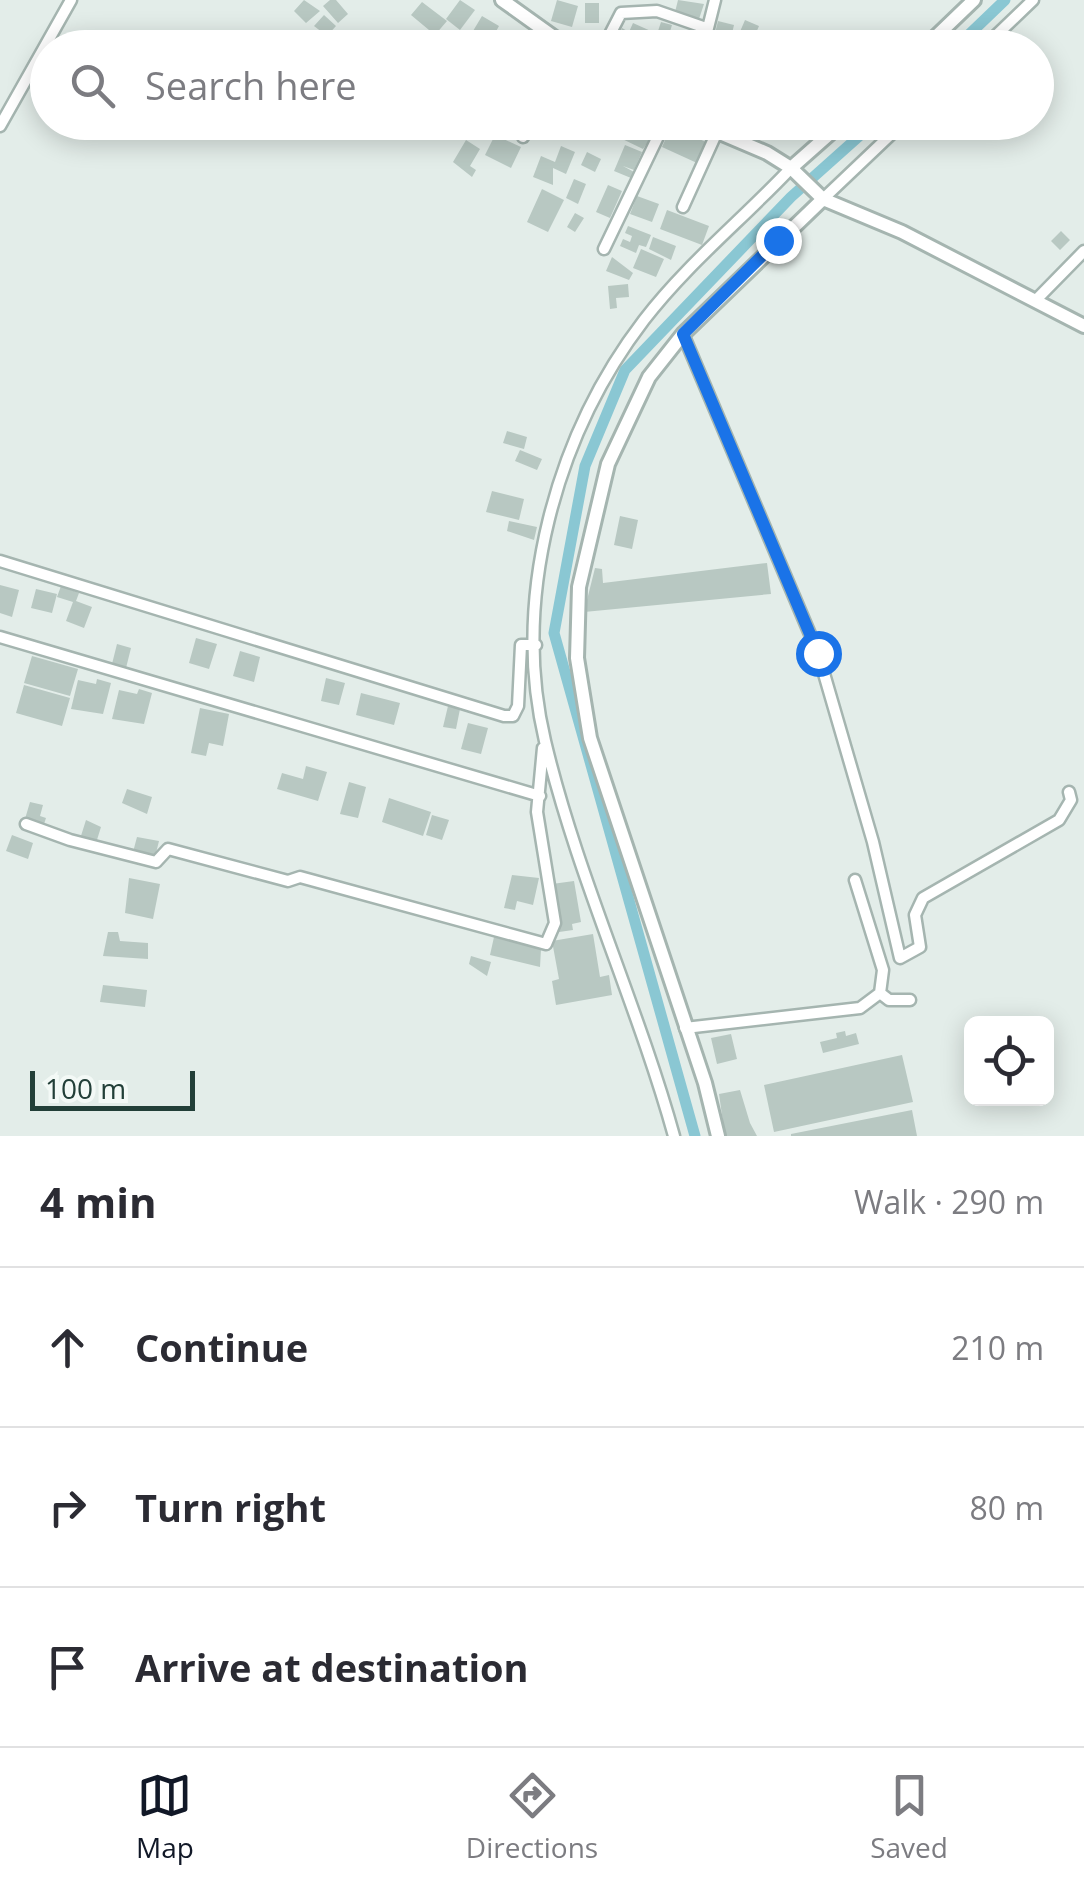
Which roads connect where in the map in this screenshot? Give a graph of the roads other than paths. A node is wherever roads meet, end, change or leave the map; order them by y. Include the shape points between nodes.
1 (71, 0) edge
2 (502, 0) edge
3 (715, 0) edge
4 (974, 0) edge
5 (1033, 0) edge
6 (706, 28) joint
7 (54, 30) edge
8 (543, 30) edge
9 (612, 30) edge
10 (943, 30) edge
11 (1002, 30) edge
12 (30, 73) edge
13 (0, 126) edge
14 (656, 140) edge
15 (714, 140) edge
16 (734, 140) edge
17 (825, 140) edge
18 (885, 140) edge
19 (794, 170) junction
20 (823, 199) junction
21 (683, 207) dead end
22 (604, 250) dead end
23 (1084, 251) edge
24 (1035, 301) junction
25 (1084, 326) edge
26 (683, 334) junction
27 (0, 561) edge
28 (0, 637) edge
29 (536, 644) junction
30 (544, 738) junction
31 (1069, 792) dead end
32 (540, 796) junction
33 (26, 824) dead end
34 (855, 880) dead end
35 (880, 993) junction
36 (910, 1000) dead end
37 (686, 1028) junction
38 (674, 1136) edge
39 (718, 1136) edge

1 - 7 street
2 - 8 street
3 - 6 street
4 - 10 street
5 - 11 street
6 - 9 street via 657,11 621,13
12 - 13 street
14 - 22 street
15 - 21 street
16 - 19 street
17 - 19 street
18 - 20 street
19 - 20 street
19 - 29 street via 672,287 594,395 554,492
20 - 24 street
20 - 26 street
23 - 24 street
24 - 25 street
26 - 31 street via 818,653 900,958 920,947 915,915 923,898 1059,820
26 - 37 street via 650,377 608,464 579,587 576,637 590,738
27 - 29 street via 504,716 513,716 518,706 522,645
28 - 32 street
29 - 30 street
30 - 32 street
30 - 38 street
32 - 33 street via 555,923 546,944 300,877 288,881 168,849 156,862
34 - 35 street via 884,970
35 - 36 street
35 - 37 street via 860,1008
37 - 39 street

